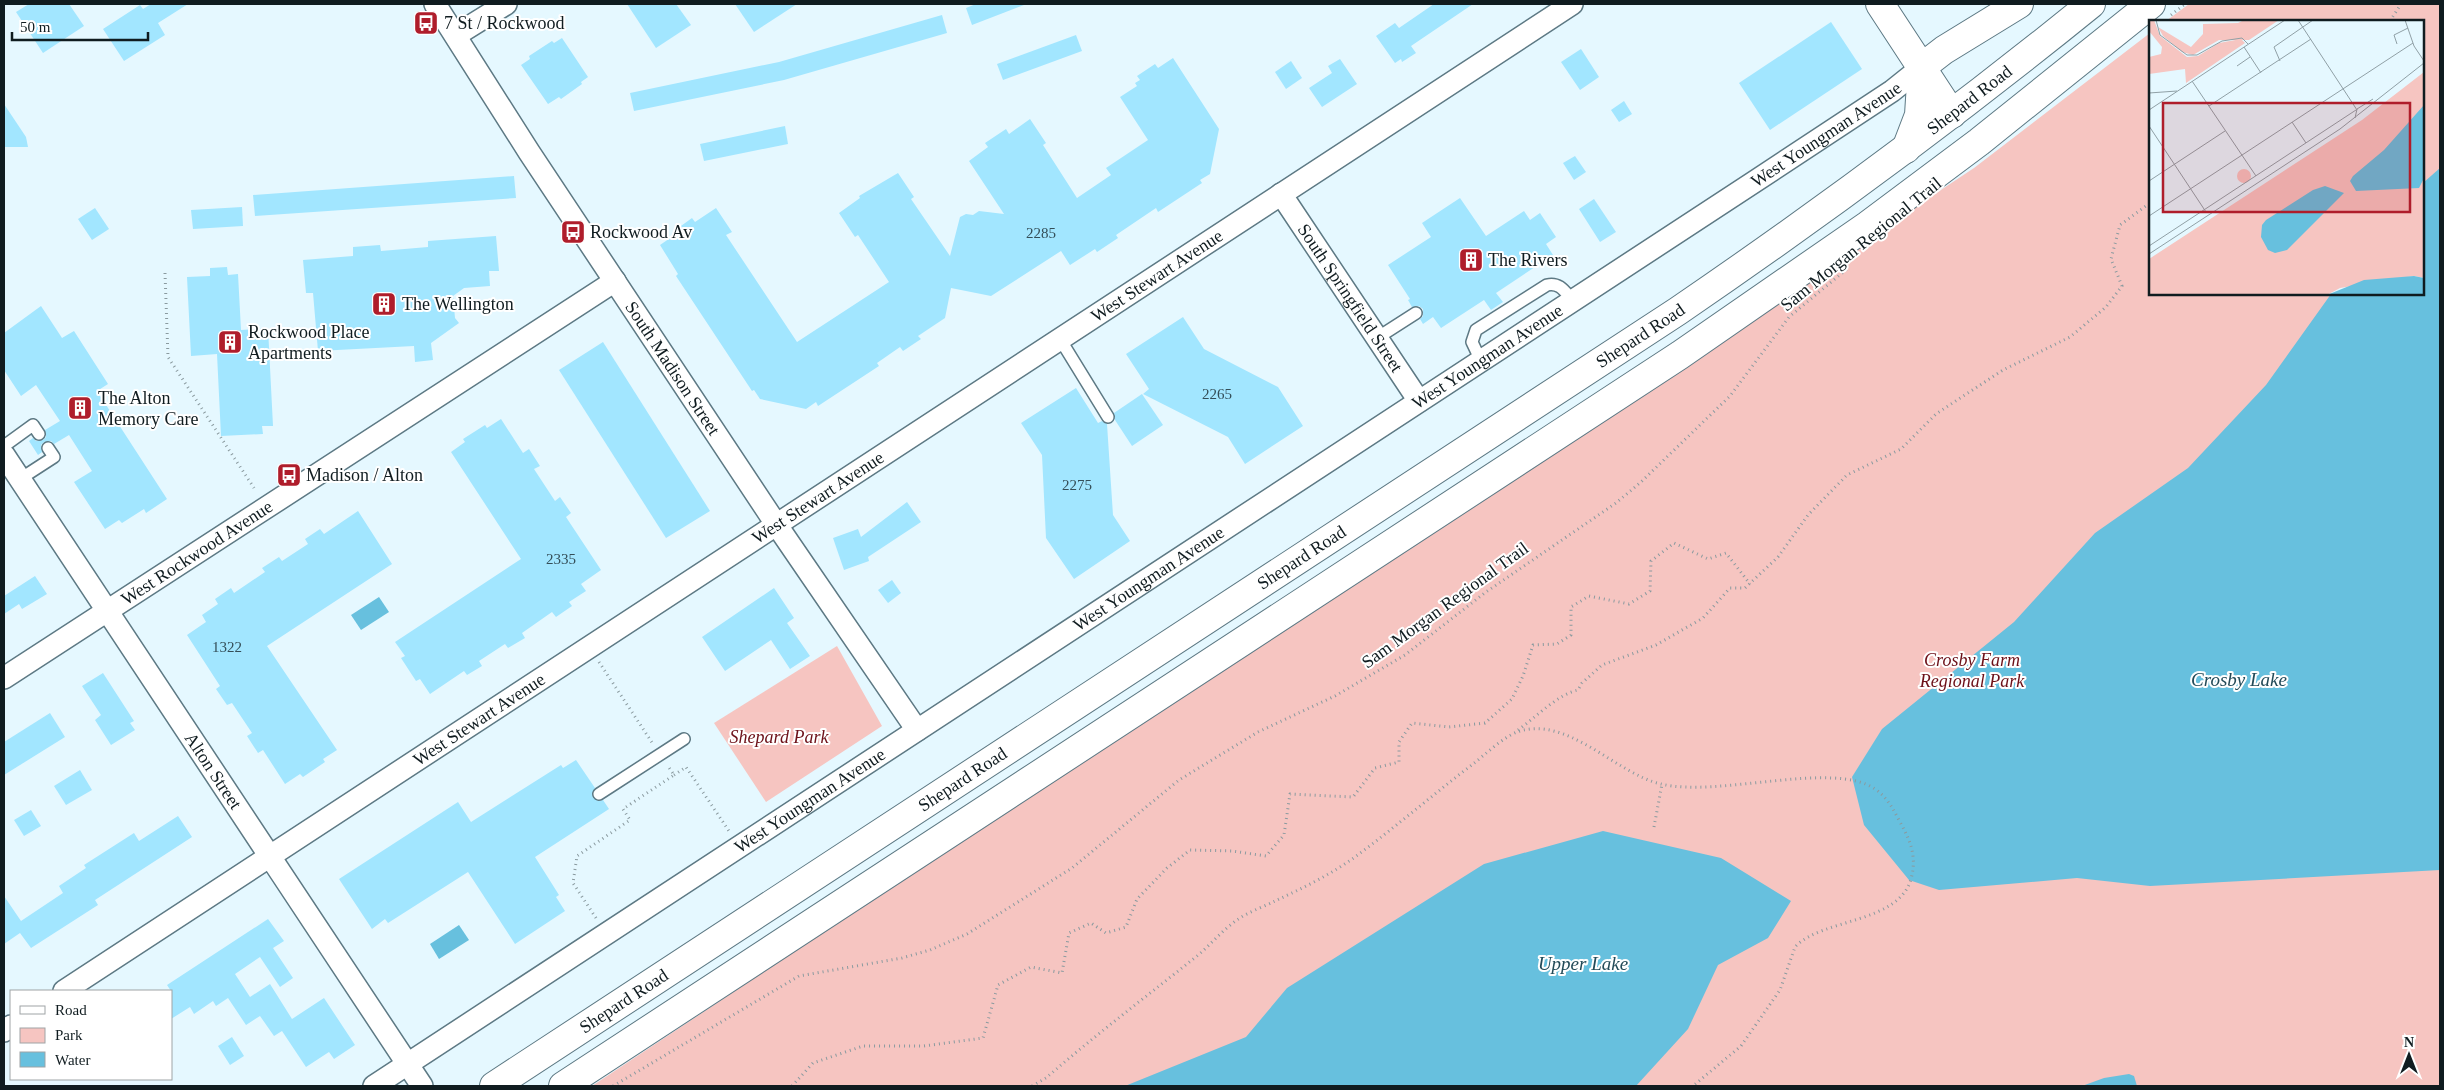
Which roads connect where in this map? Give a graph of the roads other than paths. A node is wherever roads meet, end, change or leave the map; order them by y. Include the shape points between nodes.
1 (435, 4) edge
2 (506, 4) edge
3 (1572, 4) edge
4 (1880, 4) edge
5 (2019, 4) edge
6 (2091, 4) edge
7 (2151, 4) edge
8 (456, 35) junction
9 (2092, 52) junction
10 (1922, 67) junction
11 (1952, 114) junction
12 (1906, 149) junction
13 (1281, 194) junction
14 (1868, 225) junction
15 (616, 281) junction
16 (1573, 301) junction
17 (1416, 313) dead end
18 (1377, 338) junction
19 (1060, 339) junction
20 (1481, 360) junction
21 (1419, 402) junction
22 (1108, 417) dead end
23 (39, 434) dead end
24 (4, 446) edge
25 (48, 448) dead end
26 (4, 455) edge
27 (20, 480) junction
28 (776, 524) junction
29 (107, 611) junction
30 (4, 678) edge
31 (916, 730) junction
32 (684, 739) dead end
33 (599, 794) dead end
34 (269, 857) junction
35 (66, 990) edge
36 (407, 1064) junction
37 (567, 1083) edge
38 (374, 1086) edge
39 (422, 1086) edge
40 (494, 1086) edge

1 - 8 street, South Madison Street
2 - 8 street
3 - 13 street, West Stewart Avenue
4 - 10 main road
5 - 10 main road
6 - 11 main road, Shepard Road
7 - 9 main road, Shepard Road
8 - 15 street, South Madison Street via 529,152
9 - 11 main road via 1996,111
9 - 14 main road, Shepard Road
10 - 11 main road
10 - 12 main road via 1919,115
10 - 16 street, West Youngman Avenue via 1892,91
11 - 12 main road, Shepard Road
11 - 14 main road via 1956,133 1950,144
12 - 40 main road, Shepard Road via 1678,311
13 - 18 street, South Springfield Street
13 - 19 street, West Stewart Avenue
14 - 37 main road, Shepard Road via 1680,355
15 - 28 street, South Madison Street
15 - 29 street, West Rockwood Avenue
16 - 20 street, West Youngman Avenue
16 - 20 lane via 1560,286 1546,285 1476,330 1472,342
17 - 18 lane
18 - 21 street, South Springfield Street
19 - 22 lane
19 - 28 street, West Stewart Avenue
20 - 21 street, West Youngman Avenue
21 - 31 street, West Youngman Avenue
23 - 24 lane via 33,425
25 - 27 lane via 54,457
26 - 27 street, Alton Street
27 - 29 street, Alton Street
28 - 31 street, South Madison Street
28 - 34 street, West Stewart Avenue
29 - 30 street, West Rockwood Avenue
29 - 34 street, Alton Street
31 - 36 street, West Youngman Avenue
32 - 33 lane
34 - 35 street, West Stewart Avenue
34 - 36 street, Alton Street
36 - 38 street, West Youngman Avenue
36 - 39 street, Alton Street

